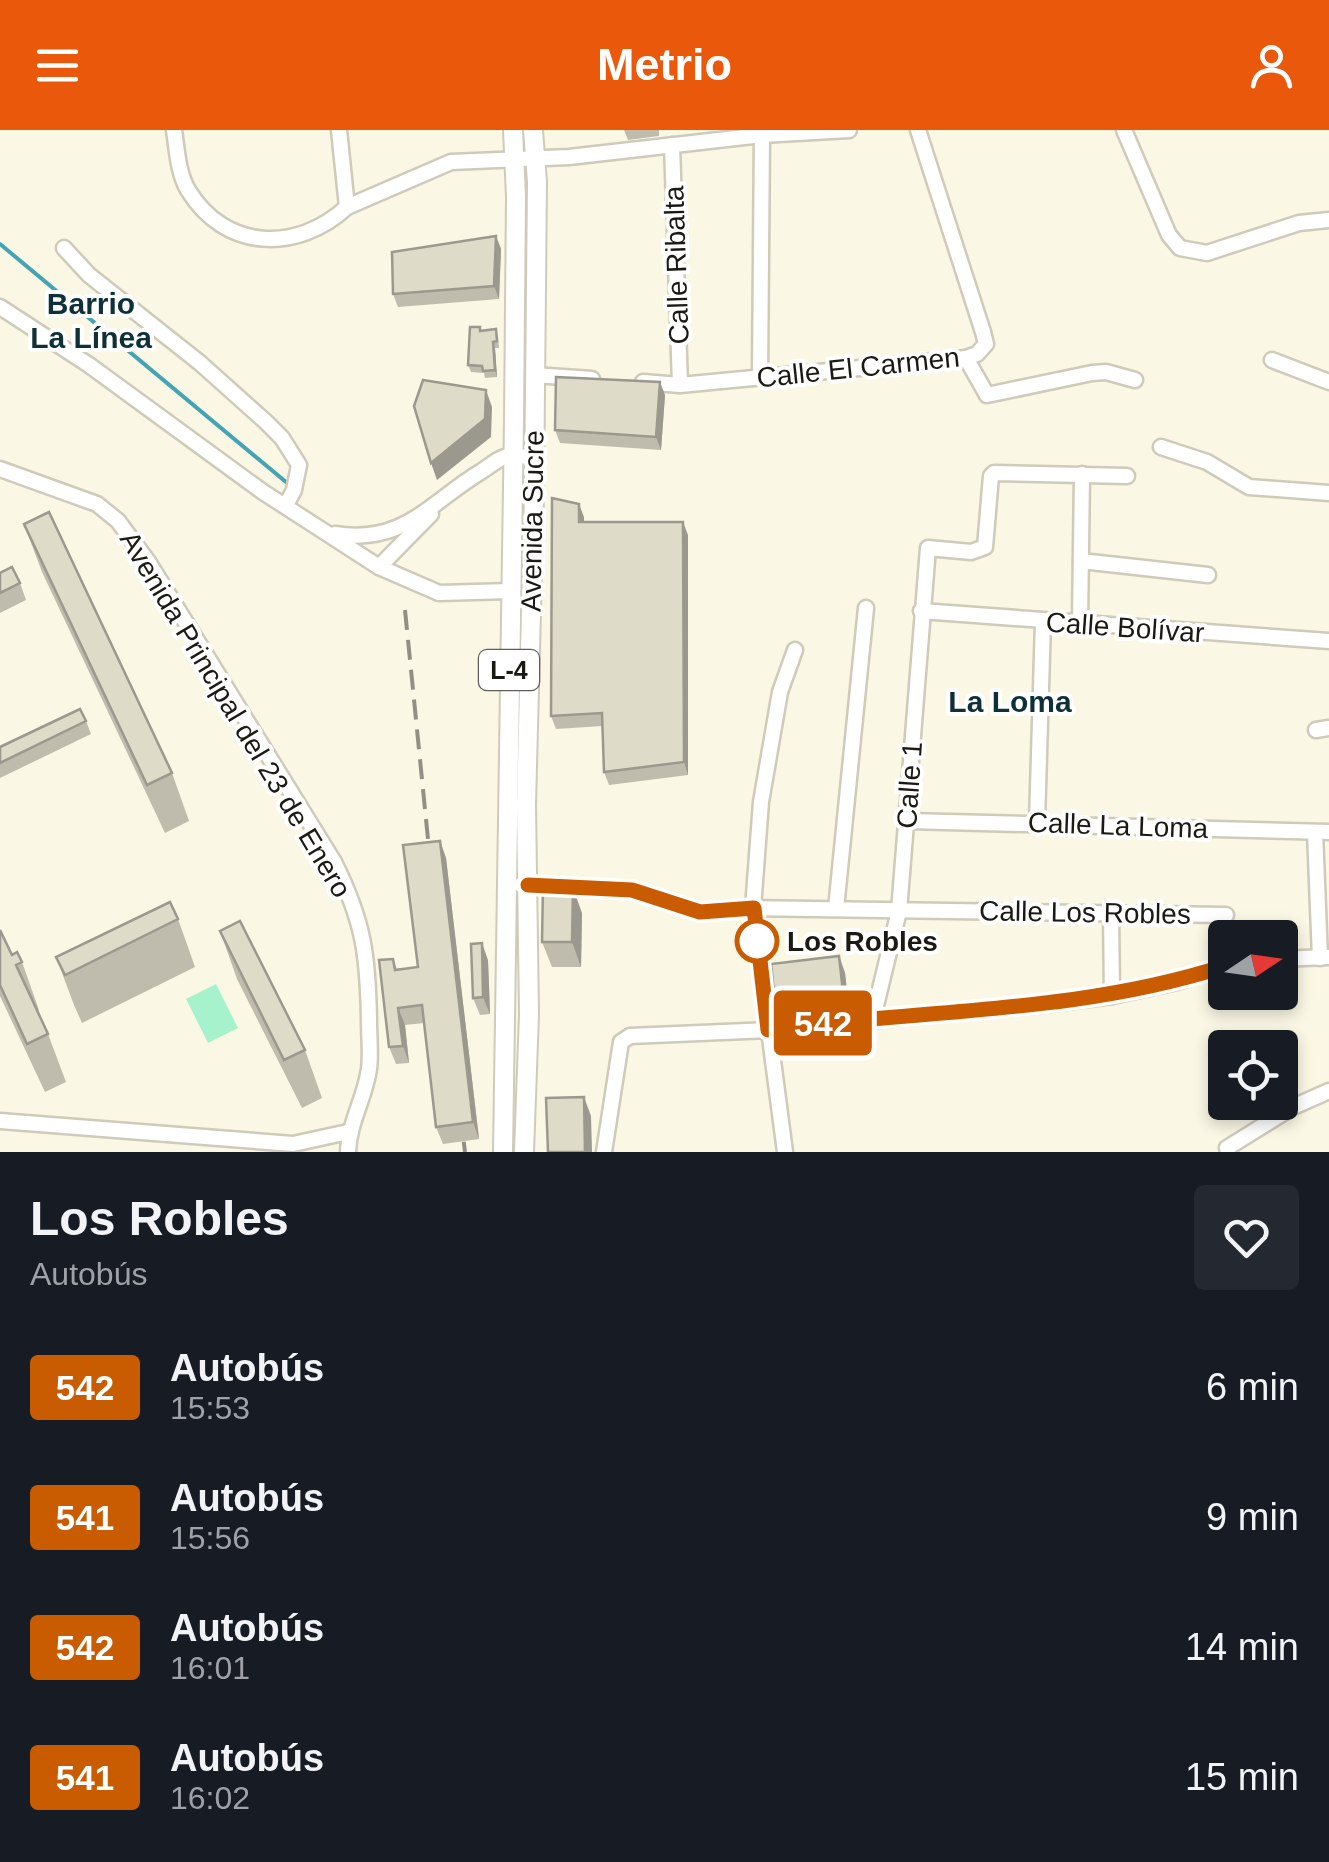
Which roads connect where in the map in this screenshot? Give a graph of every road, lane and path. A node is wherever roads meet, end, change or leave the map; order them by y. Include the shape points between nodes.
1 (174, 130) edge
2 (339, 130) edge
3 (513, 130) edge
4 (534, 130) edge
5 (849, 130) edge
6 (918, 130) edge
7 (1124, 130) edge
8 (762, 135) junction
9 (672, 145) junction
10 (536, 157) junction
11 (516, 158) junction
12 (348, 207) junction
13 (1329, 220) edge
14 (64, 248) dead end
15 (0, 307) edge
16 (966, 358) junction
17 (1272, 360) dead end
18 (534, 375) junction
19 (760, 376) junction
20 (607, 380) edge
21 (1135, 380) dead end
22 (625, 381) edge
23 (1329, 382) edge
24 (680, 385) junction
25 (1162, 447) dead end
26 (513, 456) junction
27 (534, 458) junction
28 (0, 469) edge
29 (1082, 474) junction
30 (1127, 476) dead end
31 (1329, 493) edge
32 (286, 506) junction
33 (436, 506) junction
34 (384, 533) junction
35 (329, 534) junction
36 (1081, 561) junction
37 (373, 563) junction
38 (1208, 575) dead end
39 (510, 592) junction
40 (866, 608) dead end
41 (921, 611) junction
42 (1044, 621) junction
43 (1080, 622) junction
44 (1329, 641) edge
45 (795, 650) dead end
46 (908, 821) junction
47 (1037, 822) junction
48 (1322, 832) edge
49 (507, 884) junction
50 (528, 885) junction
51 (754, 908) junction
52 (836, 909) junction
53 (898, 910) junction
54 (1111, 912) junction
55 (1226, 915) dead end
56 (1325, 958) edge
57 (1298, 959) edge
58 (1208, 972) edge
59 (1112, 996) junction
60 (873, 1018) junction
61 (768, 1030) junction
62 (1329, 1091) edge
63 (0, 1121) edge
64 (348, 1132) junction
65 (266, 1146) edge
66 (1228, 1151) edge
67 (348, 1152) edge
68 (503, 1152) edge
69 (524, 1152) edge
70 (604, 1152) edge
71 (785, 1152) edge

1 - 12 street via 187,188 204,211 242,237 292,236
2 - 12 street
3 - 11 main road, Avenida Sucre / L-4
4 - 10 main road, Avenida Sucre / L-4
5 - 8 street
6 - 16 street, Calle El Carmen via 986,344
7 - 13 street via 1169,235 1184,250 1208,253 1298,223
8 - 9 street
8 - 19 street
9 - 10 street
9 - 24 street, Calle Ribalta
10 - 11 street
10 - 18 main road, Avenida Sucre / L-4
11 - 12 street via 438,165
11 - 26 main road, Avenida Sucre / L-4
14 - 32 street via 282,438 300,465
15 - 32 street
16 - 19 street, Calle El Carmen
16 - 21 street via 987,395 1092,373
17 - 23 street
18 - 20 street
18 - 27 main road, Avenida Sucre / L-4
19 - 24 street, Calle El Carmen
22 - 24 street, Calle El Carmen
25 - 31 street via 1207,462 1249,487
26 - 27 street
26 - 33 street
26 - 39 main road, Avenida Sucre / L-4
27 - 50 main road, Avenida Sucre / L-4
28 - 64 street, Avenida Principal del 23 de Enero via 96,504 118,521 334,862 350,893 368,966 369,1069
29 - 30 street
29 - 36 street
29 - 41 street, Calle 1 via 992,474 984,547 928,548
32 - 35 street
33 - 34 street
33 - 37 street
34 - 35 street
34 - 37 street via 373,540
35 - 37 street
36 - 38 street
36 - 43 street
37 - 39 street via 439,594
39 - 49 main road, Avenida Sucre / L-4
40 - 52 street
41 - 42 street, Calle Bolívar
41 - 46 street, Calle 1
42 - 43 street, Calle Bolívar
42 - 47 street
43 - 44 street, Calle Bolívar
45 - 51 street via 767,764
46 - 47 street, Calle La Loma
46 - 53 street, Calle 1
47 - 48 street, Calle La Loma
48 - 56 street
49 - 50 street, Calle Los Robles
49 - 68 main road, Avenida Sucre / L-4
50 - 51 street, Calle Los Robles via 632,890 700,912
50 - 69 main road, Avenida Sucre / L-4
51 - 52 street, Calle Los Robles
51 - 61 street
52 - 53 street, Calle Los Robles
53 - 54 street, Calle Los Robles
53 - 60 street, Calle 1
54 - 55 street, Calle Los Robles
54 - 59 street
56 - 57 street
58 - 59 street
59 - 60 street
60 - 61 street
61 - 70 street via 626,1038
61 - 71 street
62 - 66 street
63 - 65 street
64 - 65 street
64 - 67 street, Avenida Principal del 23 de Enero

